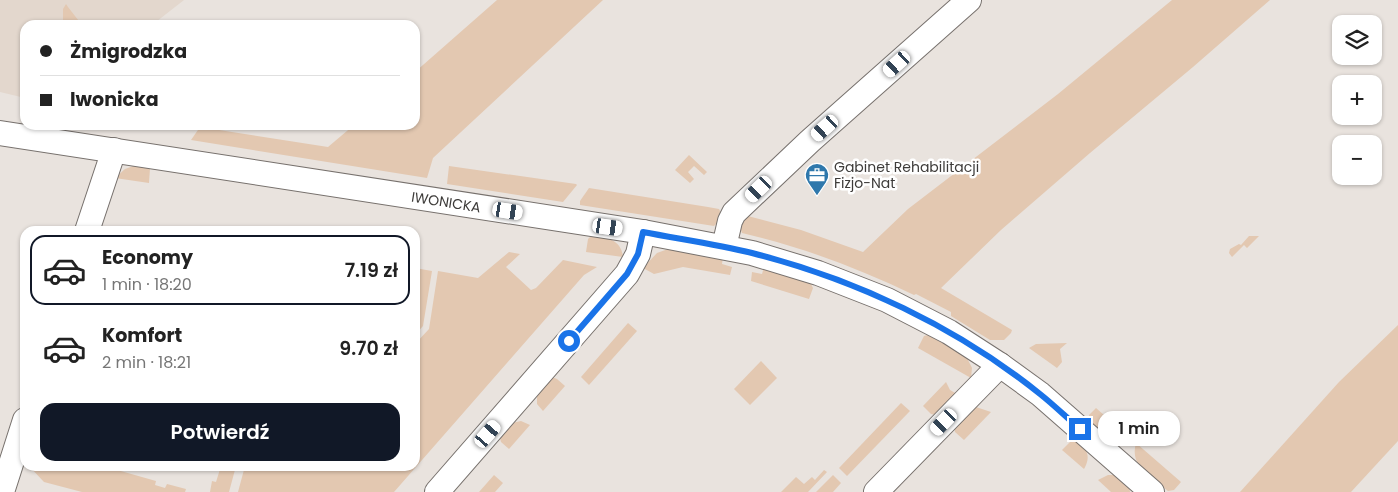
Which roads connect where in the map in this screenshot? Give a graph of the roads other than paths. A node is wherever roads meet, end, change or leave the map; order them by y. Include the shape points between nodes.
1 (969, 0) edge
2 (0, 132) edge
3 (114, 150) junction
4 (89, 226) edge
5 (643, 232) junction
6 (724, 247) junction
7 (1000, 365) junction
8 (20, 436) edge
9 (2, 492) edge
10 (437, 492) edge
11 (876, 492) edge
12 (1152, 492) edge

1 - 6 street via 734,213
2 - 3 street, IWONICKA
3 - 4 street
3 - 5 street, IWONICKA
5 - 6 street, IWONICKA
5 - 10 street via 638,254 627,274
6 - 7 street, IWONICKA via 818,273 887,300 949,332
7 - 11 street
7 - 12 street, IWONICKA via 1040,394
8 - 9 street

